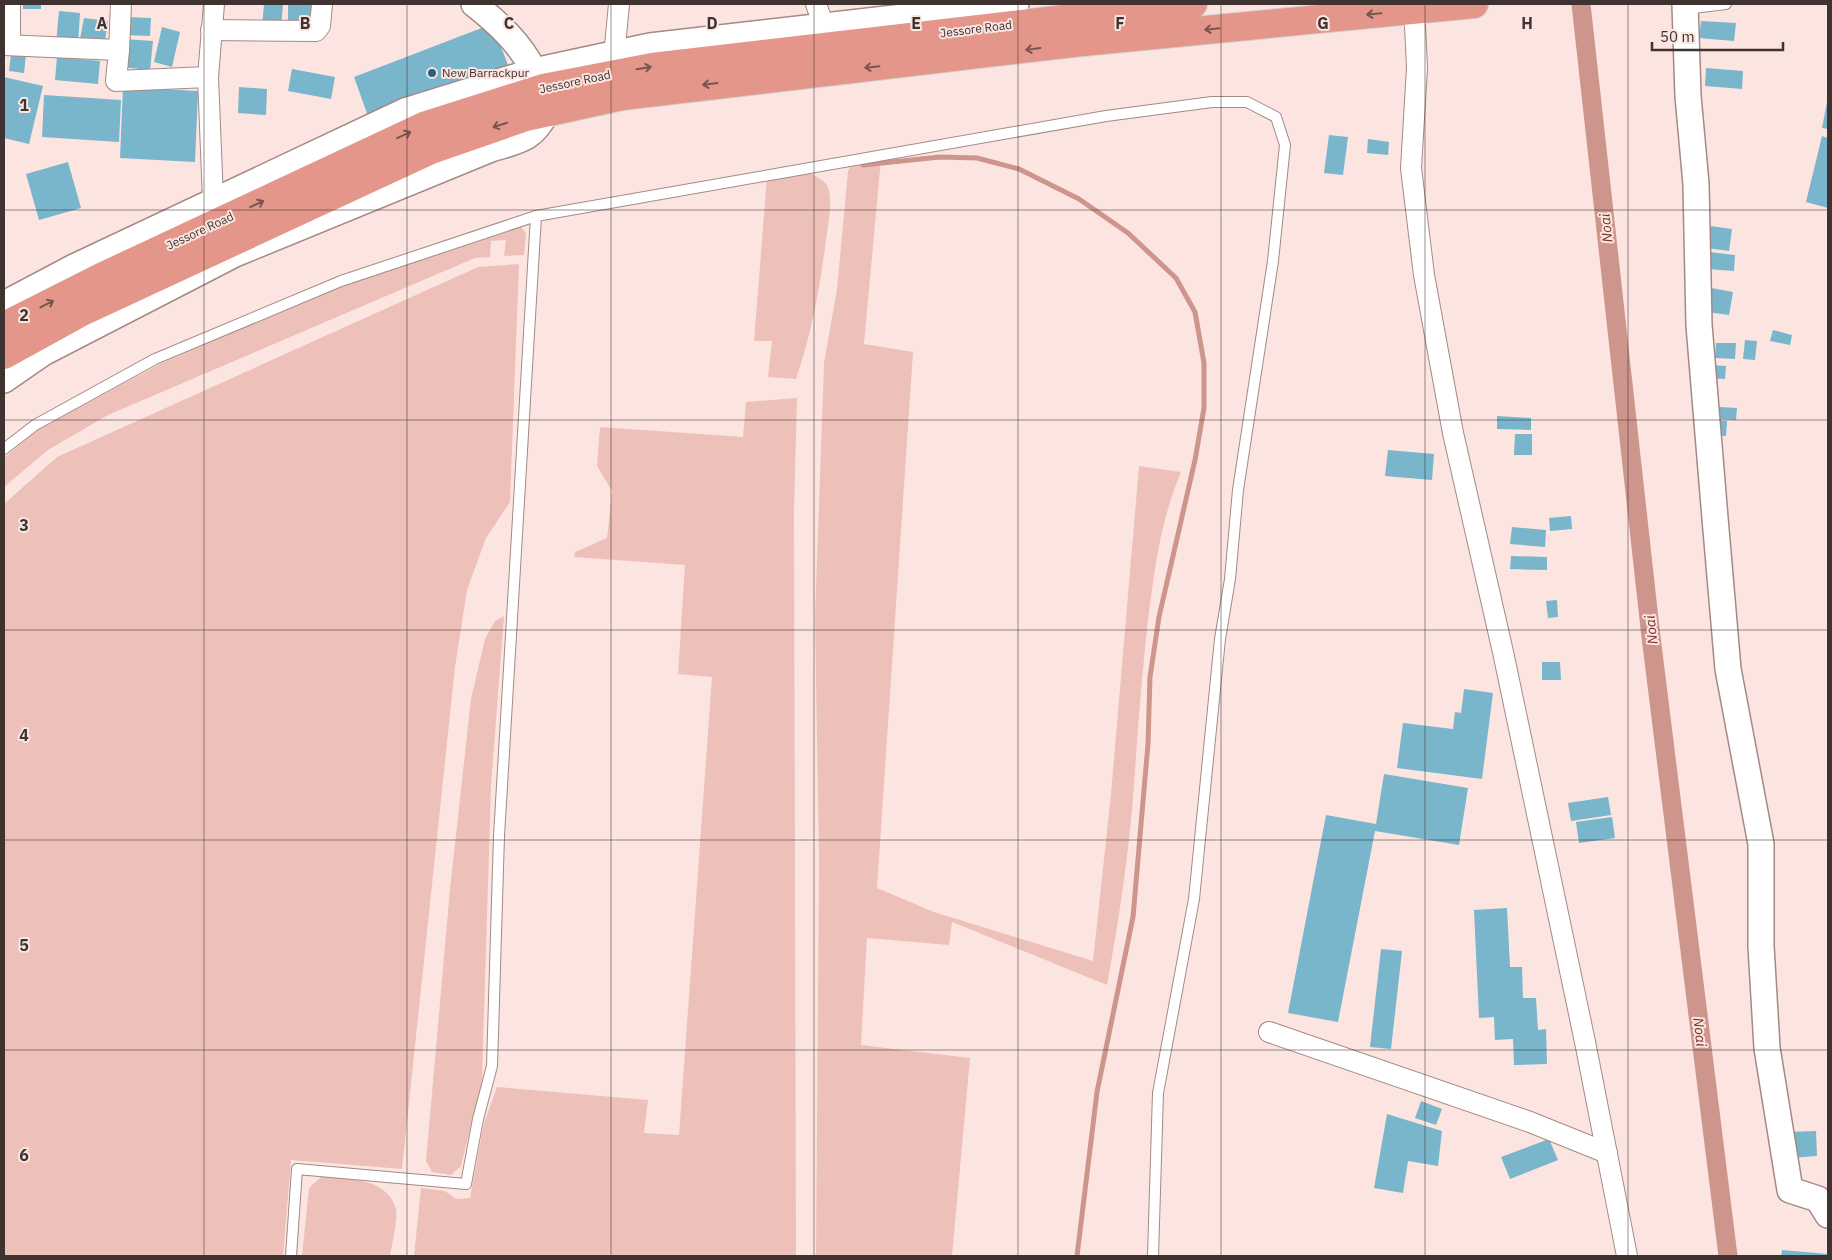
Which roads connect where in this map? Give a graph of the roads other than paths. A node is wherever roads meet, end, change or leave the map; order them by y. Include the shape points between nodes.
1 (10, 4) edge
2 (122, 4) edge
3 (214, 4) edge
4 (322, 4) edge
5 (474, 4) edge
6 (619, 4) edge
7 (1016, 4) edge
8 (1193, 4) edge
9 (1474, 4) edge
10 (1726, 4) edge
11 (1685, 6) edge
12 (1415, 7) edge
13 (931, 9) edge
14 (1081, 21) edge
15 (823, 26) edge
16 (211, 30) junction
17 (7, 45) edge
18 (119, 50) junction
19 (614, 63) junction
20 (534, 71) junction
21 (208, 77) junction
22 (547, 112) junction
23 (213, 200) junction
24 (536, 216) junction
25 (4, 304) edge
26 (4, 326) edge
27 (4, 354) edge
28 (4, 380) edge
29 (4, 449) edge
30 (1269, 1032) dead end
31 (1607, 1154) junction
32 (1828, 1215) edge
33 (291, 1256) edge
34 (1153, 1256) edge
35 (1627, 1256) edge

1 - 17 street
2 - 18 street
3 - 16 street
4 - 16 street via 320,26 316,31
5 - 20 street via 500,24 528,58
6 - 19 street
7 - 13 street
8 - 14 highway, Jessore Road
9 - 12 highway
10 - 11 lane
11 - 32 street via 1688,96 1696,184 1698,325 1728,669 1761,844 1766,1048 1790,1190 1818,1199
12 -> 14 highway
12 - 31 street via 1416,68 1411,168 1424,275 1453,433 1503,652
13 - 15 street
14 - 15 highway, Jessore Road
14 -> 22 highway via 992,54 687,87 622,96
15 - 19 highway, Jessore Road via 680,64
16 - 21 street
17 - 18 street
18 - 21 street via 116,81
19 - 20 street
26 -> 19 highway, Jessore Road via 101,277 426,125
20 - 23 street via 406,110
21 - 23 street
22 -> 27 highway via 431,150 82,312
22 - 28 street via 538,129 522,140 491,148 235,254 43,353
23 - 25 street
24 - 29 lane via 341,281 155,359 35,425
24 - 33 lane via 499,836 492,1066 466,1184 297,1169
24 - 34 lane via 1106,116 1212,102 1247,102 1276,117 1284,145 1273,261 1238,490 1194,899 1158,1094
30 - 31 street via 1530,1122
31 - 35 street

